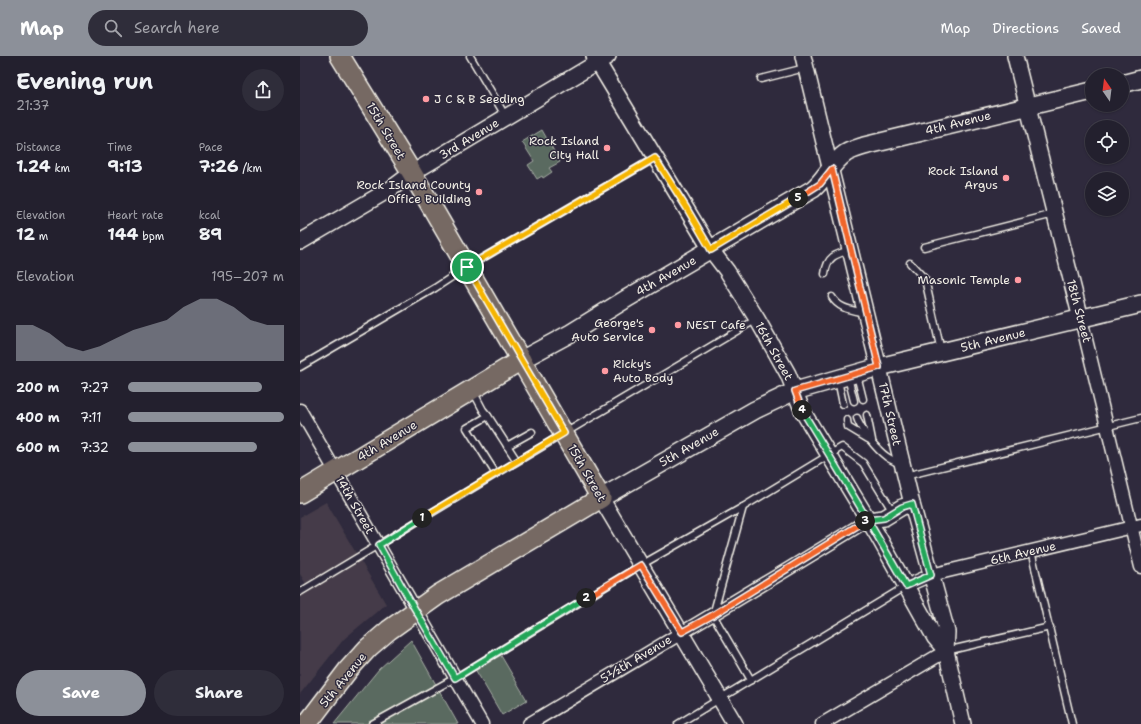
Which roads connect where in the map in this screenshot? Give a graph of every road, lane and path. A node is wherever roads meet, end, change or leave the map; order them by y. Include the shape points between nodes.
1 (340, 56) edge
2 (470, 56) edge
3 (1015, 56) edge
4 (600, 58) edge
5 (805, 62) edge
6 (761, 79) dead end
7 (1141, 79) edge
8 (1129, 82) edge
9 (1085, 93) edge
10 (1028, 106) junction
11 (506, 117) junction
12 (655, 158) junction
13 (832, 169) junction
14 (412, 173) junction
15 (1054, 214) junction
16 (300, 242) edge
17 (924, 247) dead end
18 (711, 250) junction
19 (851, 250) junction
20 (910, 263) dead end
21 (467, 267) junction
22 (826, 274) dead end
23 (832, 297) dead end
24 (1141, 304) edge
25 (866, 314) junction
26 (757, 319) junction
27 (1081, 319) junction
28 (942, 352) junction
29 (522, 360) junction
30 (300, 367) edge
31 (879, 367) junction
32 (847, 376) junction
33 (472, 390) junction
34 (795, 391) junction
35 (863, 399) dead end
36 (854, 401) dead end
37 (843, 404) dead end
38 (300, 410) edge
39 (868, 415) dead end
40 (488, 416) junction
41 (857, 418) dead end
42 (1141, 418) edge
43 (847, 420) dead end
44 (1107, 426) junction
45 (532, 432) dead end
46 (564, 433) junction
47 (872, 442) junction
48 (507, 446) junction
49 (830, 455) junction
50 (517, 461) junction
51 (904, 471) junction
52 (336, 472) junction
53 (496, 474) junction
54 (300, 493) edge
55 (601, 498) junction
56 (912, 504) junction
57 (743, 507) junction
58 (893, 512) junction
59 (868, 520) junction
60 (1136, 526) edge
61 (379, 545) junction
62 (1032, 551) junction
63 (641, 565) junction
64 (1141, 567) edge
65 (931, 575) junction
66 (906, 586) junction
67 (300, 592) edge
68 (416, 611) junction
69 (713, 615) junction
70 (1050, 627) junction
71 (682, 632) junction
72 (946, 651) junction
73 (455, 678) junction
74 (751, 680) junction
75 (721, 698) junction
76 (307, 724) edge
77 (372, 724) edge
78 (482, 724) edge
79 (528, 724) edge
80 (678, 724) edge
81 (736, 724) edge
82 (822, 724) edge
83 (964, 724) edge
84 (1072, 724) edge

1 - 14 main road, 15th Street
2 - 11 lane
3 - 10 street, 18th Street
4 - 11 street, 3rd Avenue
4 - 12 street, 16th Street
5 - 6 lane
5 - 13 street, 17th Street
7 - 8 main road
9 - 10 main road, 4th Avenue
10 - 13 main road, 4th Avenue via 851,150 844,154
10 - 15 street, 18th Street
11 - 14 street, 3rd Avenue
12 - 18 street, 16th Street
12 - 21 lane
13 - 18 main road, 4th Avenue via 813,189
13 - 19 street, 17th Street
14 - 16 street, 3rd Avenue via 392,188
14 - 21 main road, 15th Street
15 - 17 lane
15 - 27 street, 18th Street
18 - 26 street, 16th Street
18 - 29 main road, 4th Avenue
19 - 22 lane via 835,255 829,260
19 - 25 street, 17th Street
20 - 28 lane via 924,279
21 - 29 main road, 15th Street
21 - 30 lane
23 - 25 lane via 838,306
24 - 27 main road, 5th Avenue
25 - 31 street, 17th Street
26 - 34 street, 16th Street
26 - 46 lane
27 - 28 main road, 5th Avenue
27 - 44 street, 18th Street
28 - 31 main road, 5th Avenue
29 - 33 main road, 4th Avenue
29 - 46 main road, 15th Street
31 - 32 main road, 5th Avenue
31 - 51 street, 17th Street
32 - 34 main road, 5th Avenue
32 - 35 lane
32 - 36 lane
32 - 37 lane
33 - 40 lane
33 - 52 main road, 4th Avenue
34 - 49 street, 16th Street via 803,412
34 - 55 main road, 5th Avenue via 755,410
38 - 52 street, 14th Street
39 - 47 lane
40 - 48 lane
40 - 53 lane via 468,428
41 - 47 lane
42 - 44 lane
43 - 47 lane via 848,427
44 - 51 lane
44 - 60 street, 18th Street
45 - 48 lane
46 - 50 lane
46 - 55 main road, 15th Street
47 - 51 lane
48 - 50 lane
49 - 57 lane
49 - 58 lane via 842,447 863,463
49 - 59 street, 16th Street
50 - 53 lane
51 - 56 street, 17th Street
52 - 54 main road, 4th Avenue
52 - 61 street, 14th Street
53 - 61 lane
55 - 63 street, 15th Street
55 - 68 main road, 5th Avenue via 438,595
56 - 58 street
56 - 65 street, 17th Street
57 - 63 lane
57 - 69 lane
58 - 59 street via 884,518
59 - 66 street, 16th Street
59 - 69 street, 5½th Avenue
60 - 62 street, 6th Avenue
60 - 64 street, 18th Street
61 - 67 lane
61 - 68 street, 14th Street
62 - 65 street, 6th Avenue
62 - 70 lane
63 - 71 street, 15th Street
63 - 73 lane
65 - 66 street, 6th Avenue
65 - 72 street, 17th Street via 948,632
66 - 72 street, 16th Street via 935,638
66 - 74 lane
68 - 73 street, 14th Street
68 - 76 main road, 5th Avenue via 368,648
69 - 71 street, 5½th Avenue
69 - 74 lane
70 - 72 lane
70 - 84 lane
71 - 75 street, 15th Street
71 - 79 street, 5½th Avenue
72 - 82 street
72 - 83 street, 17th Street
73 - 77 lane
73 - 78 street, 14th Street
74 - 75 lane
75 - 80 lane
75 - 81 street, 15th Street

